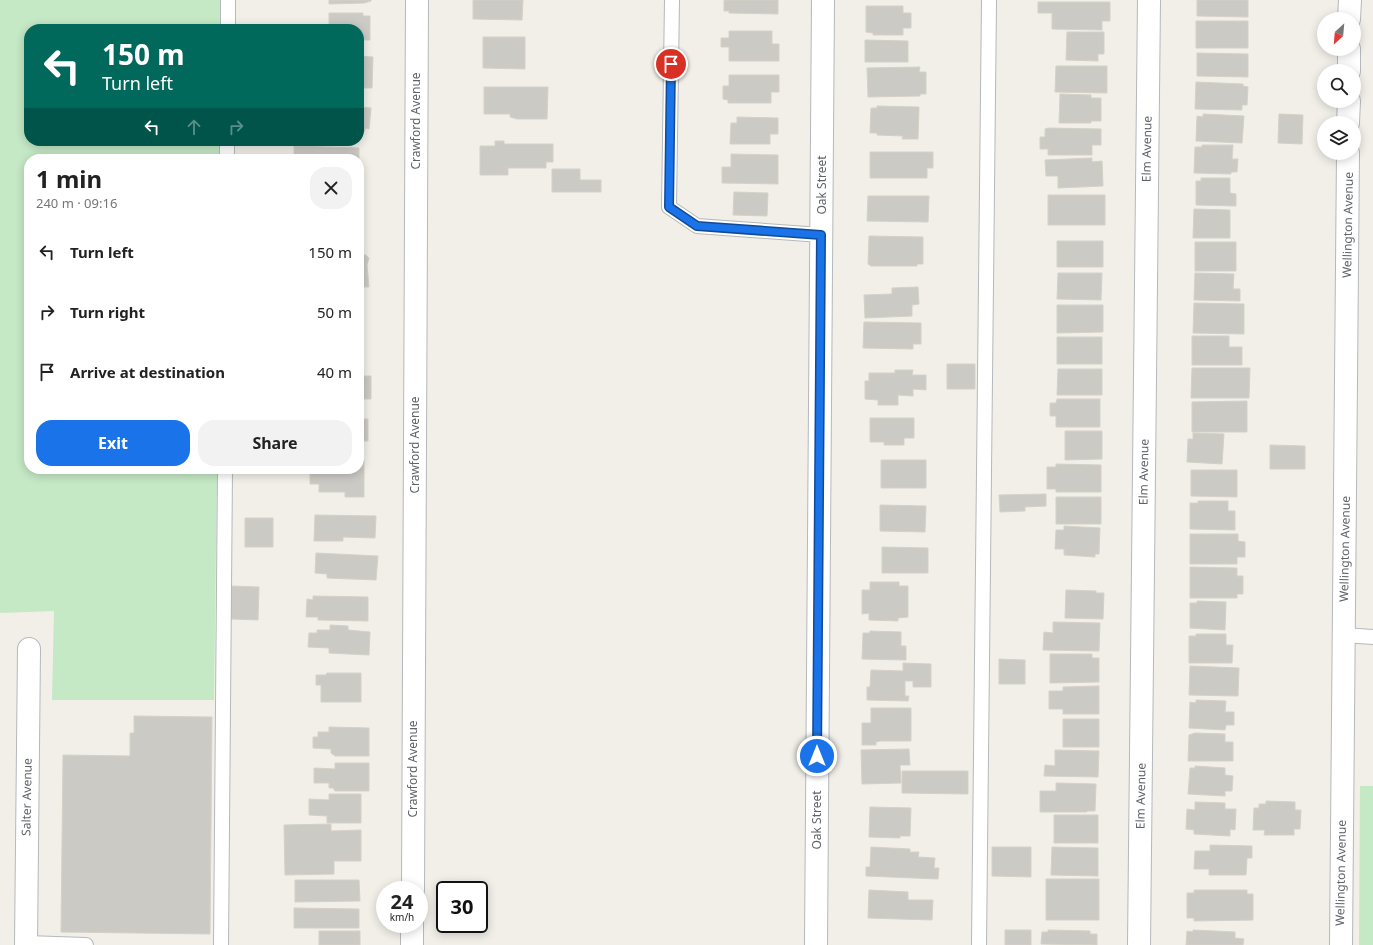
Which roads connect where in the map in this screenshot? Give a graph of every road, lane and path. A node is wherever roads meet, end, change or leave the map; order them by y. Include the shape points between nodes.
1 (228, 0) edge
2 (417, 0) edge
3 (672, 0) edge
4 (823, 0) edge
5 (989, 0) edge
6 (1149, 0) edge
7 (1350, 0) edge
8 (1349, 12) edge
9 (228, 24) edge
10 (1348, 160) edge
11 (821, 235) junction
12 (224, 474) edge
13 (1344, 636) junction
14 (1373, 637) edge
15 (29, 649) dead end
16 (413, 881) edge
17 (412, 933) edge
18 (26, 944) edge
19 (86, 945) edge
20 (221, 945) edge
21 (412, 945) edge
22 (816, 945) edge
23 (978, 945) edge
24 (1139, 945) edge
25 (1341, 945) edge

1 - 9 lane
2 - 16 street, Crawford Avenue
3 - 11 lane via 669,207 697,226
4 - 11 street, Oak Street
5 - 23 lane
6 - 24 street, Elm Avenue
7 - 8 street
10 - 13 street, Wellington Avenue
11 - 22 street, Oak Street
12 - 20 lane
13 - 14 lane
13 - 25 street, Wellington Avenue
15 - 18 street, Salter Avenue
17 - 21 street
18 - 19 lane

